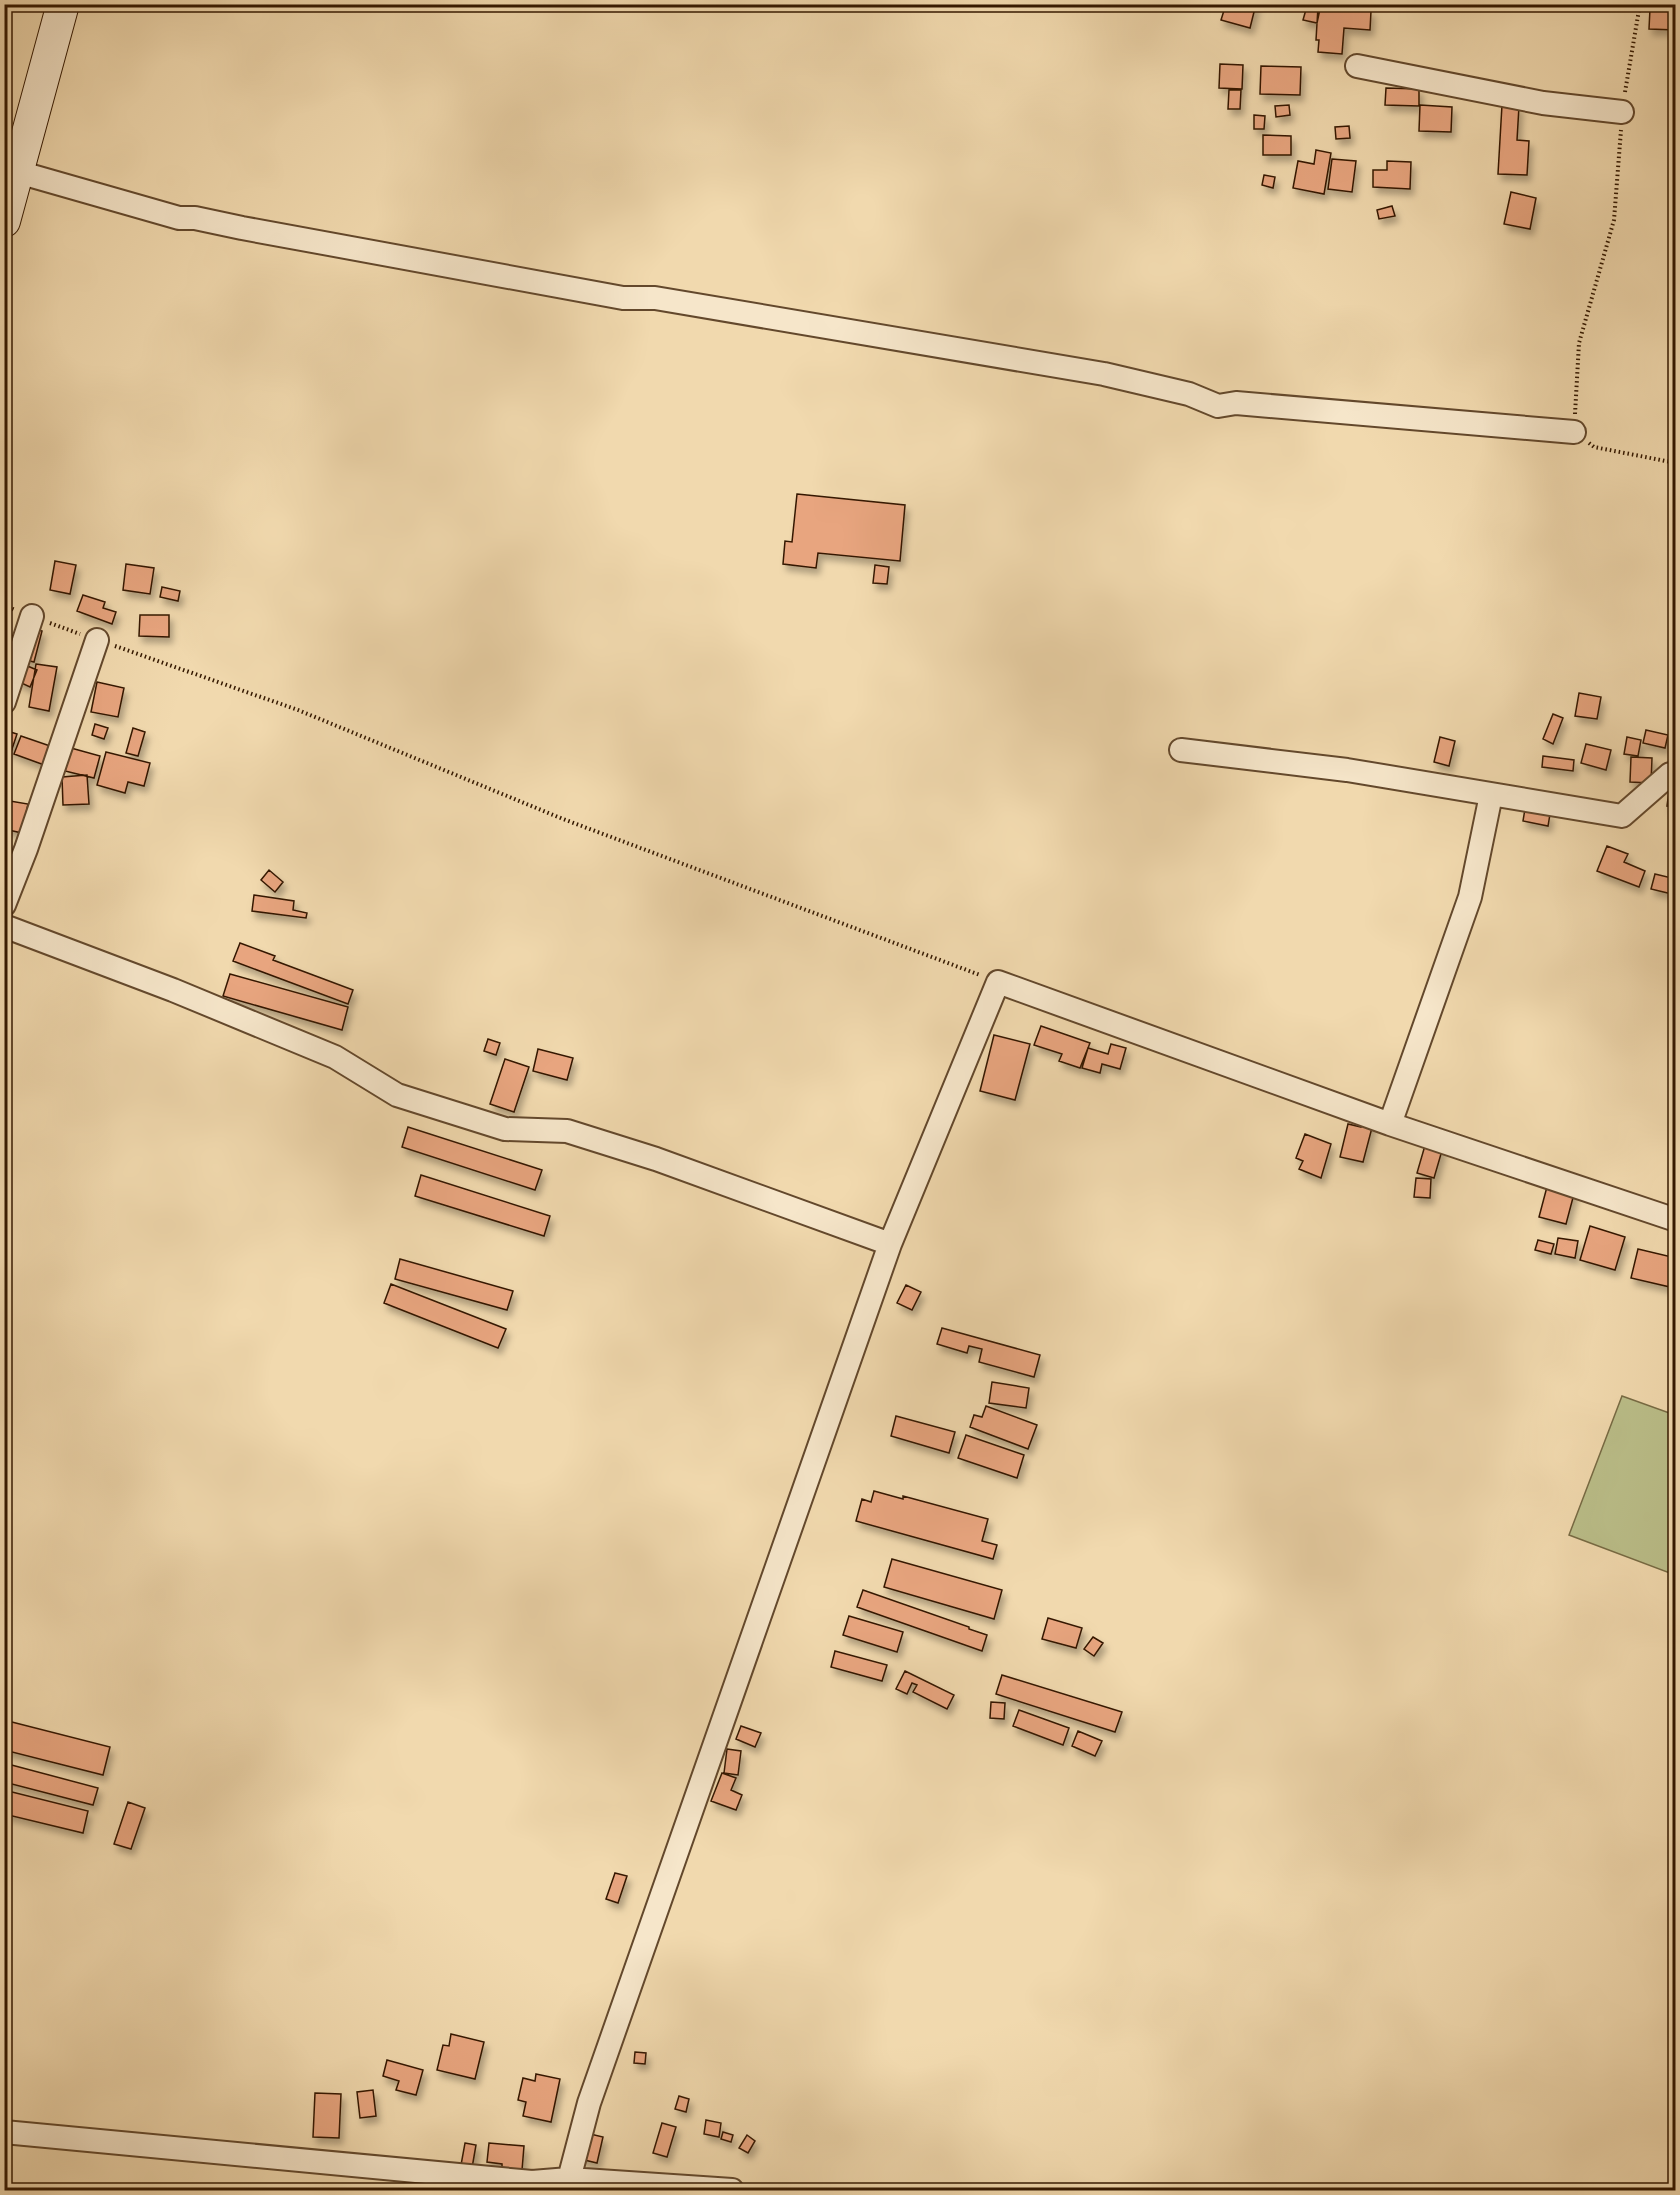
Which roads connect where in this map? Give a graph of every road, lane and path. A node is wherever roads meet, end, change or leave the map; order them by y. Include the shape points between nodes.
1 (63, 4) edge
2 (1640, 4) edge
3 (1357, 66) dead end
4 (1622, 112) junction
5 (18, 172) junction
6 (4, 221) edge
7 (1574, 432) junction
8 (1676, 463) edge
9 (32, 616) dead end
10 (97, 640) dead end
11 (158, 660) dead end
12 (4, 702) edge
13 (1181, 750) dead end
14 (1676, 772) edge
15 (1491, 795) junction
16 (4, 905) edge
17 (4, 926) edge
18 (998, 982) junction
19 (1390, 1124) junction
20 (1676, 1220) edge
21 (890, 1244) junction
22 (4, 2132) edge
23 (568, 2185) edge
24 (732, 2190) edge

1 - 5 main road
2 - 4 path
3 - 4 street via 1543,103
4 - 7 path via 1614,220 1579,344
5 - 6 main road
5 - 7 street via 179,218 623,298 655,298 1104,374 1189,394 1218,406 1236,403
7 - 8 path via 1594,447
9 - 12 street
10 - 16 street
11 - 18 path via 298,710 563,819
13 - 15 street via 1347,770
14 - 15 street via 1622,816
15 - 19 street via 1470,897
17 - 21 street via 335,1057 397,1095 505,1130 567,1131
18 - 19 street
18 - 21 street
19 - 20 street
21 - 23 street via 588,2103
22 - 23 street
23 - 24 street

